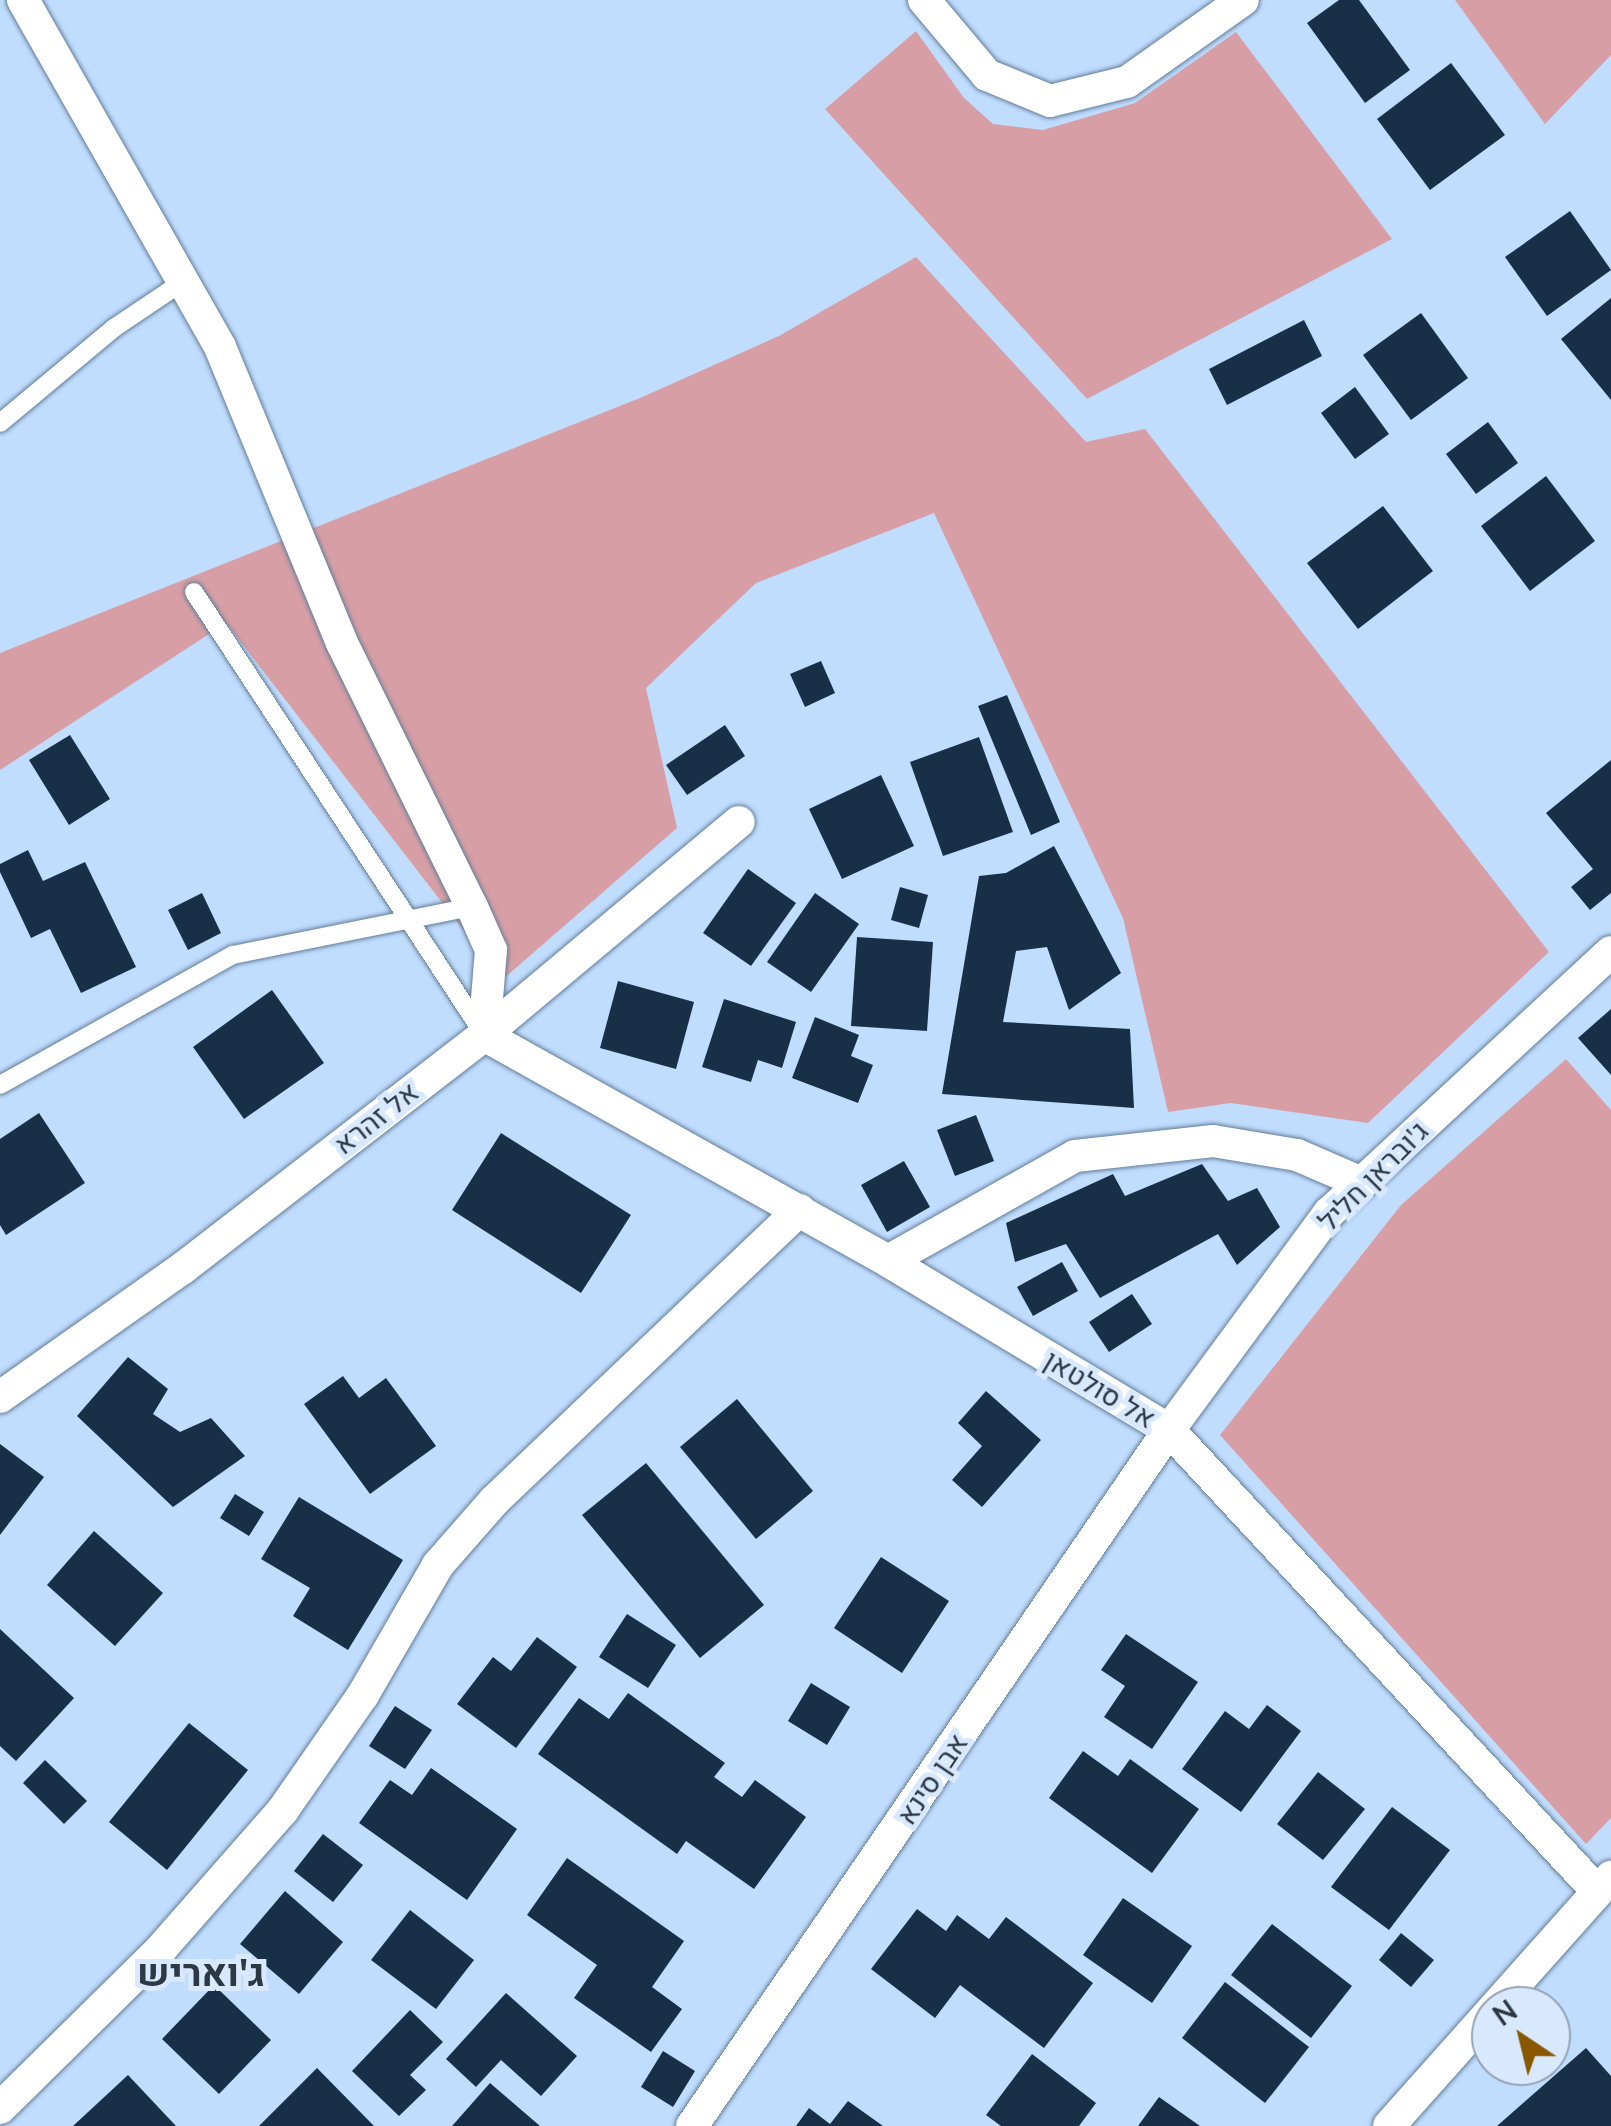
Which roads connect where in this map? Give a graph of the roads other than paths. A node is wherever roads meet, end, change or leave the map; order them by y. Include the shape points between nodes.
1 (23, 0) edge
2 (924, 0) edge
3 (1243, 0) edge
4 (184, 282) junction
5 (0, 424) edge
6 (194, 592) dead end
7 (739, 822) dead end
8 (472, 907) junction
9 (409, 920) junction
10 (1611, 952) edge
11 (484, 1035) junction
12 (0, 1085) edge
13 (1362, 1183) junction
14 (800, 1210) junction
15 (888, 1261) junction
16 (0, 1397) edge
17 (1169, 1430) junction
18 (1604, 1884) edge
19 (0, 2108) edge
20 (692, 2126) edge
21 (1388, 2126) edge

1 - 4 street
2 - 3 street via 987,75 1021,94 1075,100 1114,88
4 - 5 lane via 114,328
4 - 8 street via 220,348 342,644
6 - 9 lane
7 - 11 street, אל זהרא
8 - 9 lane
8 - 11 street via 491,950
9 - 11 lane
9 - 12 lane via 233,954
10 - 13 street, ג'ובראן חליל
11 - 14 street, אל סולטאן
11 - 16 street, אל זהרא via 184,1268
13 - 15 street via 1298,1156 1213,1141 1075,1156
13 - 17 street, ג'ובראן חליל via 1329,1213
14 - 15 street, אל סולטאן
14 - 19 street via 494,1501 438,1566 363,1694 283,1810 161,1948
15 - 17 street, אל סולטאן
17 - 18 street, אל סולטאן
17 - 20 street, אבן סינא
18 - 21 street

